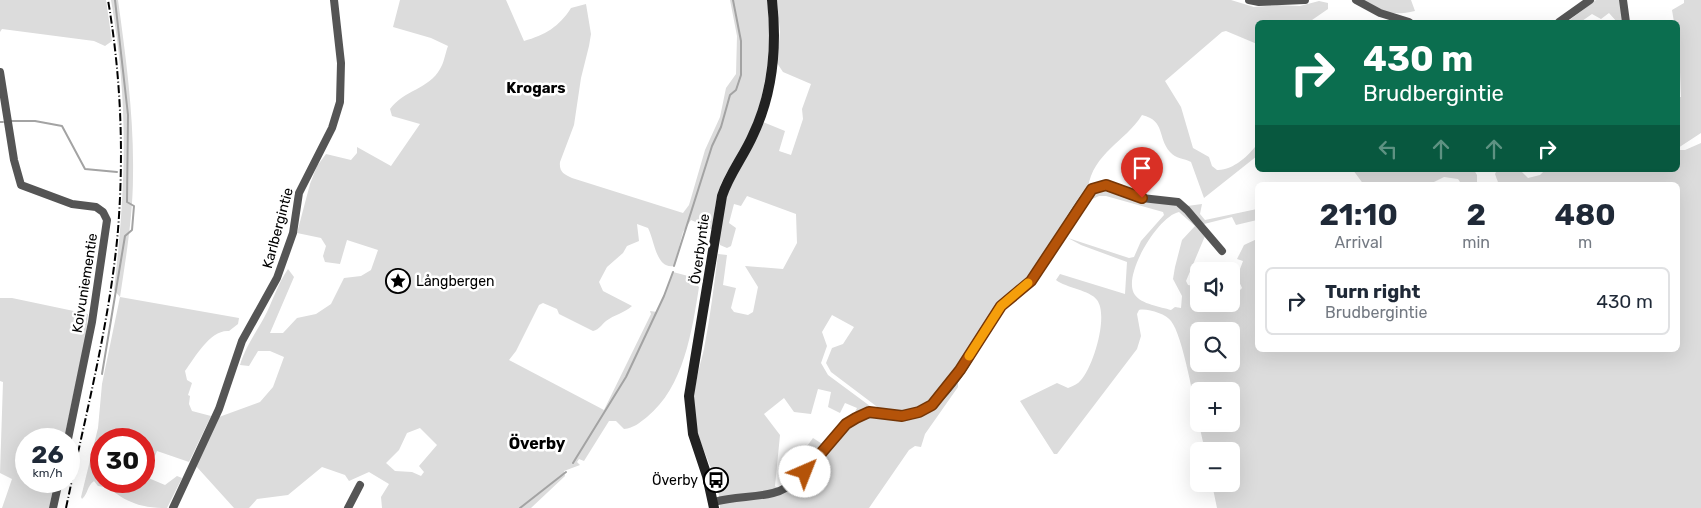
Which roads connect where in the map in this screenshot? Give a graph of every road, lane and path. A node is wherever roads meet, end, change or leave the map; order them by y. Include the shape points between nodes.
1 (334, 0) edge
2 (772, 0) edge
3 (1249, 0) edge
4 (1305, 0) edge
5 (1356, 0) edge
6 (1590, 0) edge
7 (1623, 0) edge
8 (1403, 20) edge
9 (1562, 20) edge
10 (1626, 20) edge
11 (0, 72) edge
12 (1222, 251) dead end
13 (70, 428) edge
14 (360, 485) dead end
15 (56, 493) edge
16 (714, 505) edge
17 (53, 508) edge
18 (173, 508) edge
19 (348, 508) edge

1 - 18 street, Karlbergintie via 341,63 340,102 332,128 299,193 293,233 277,278 242,341 218,409
2 - 16 street, Överbyntie via 775,47 767,93 753,137 729,177 722,196 702,330 690,384 691,426
3 - 4 street
5 - 8 street
6 - 9 street
7 - 10 street
11 - 13 street, Koivuniementie via 21,185 72,204 96,207 106,220 92,322
12 - 16 street via 1178,202 1142,198 1106,185 1092,189 1031,281 1001,306 960,370 932,405 902,416 869,412 846,424 828,448 793,483 774,493 734,496
14 - 19 street
15 - 17 street

